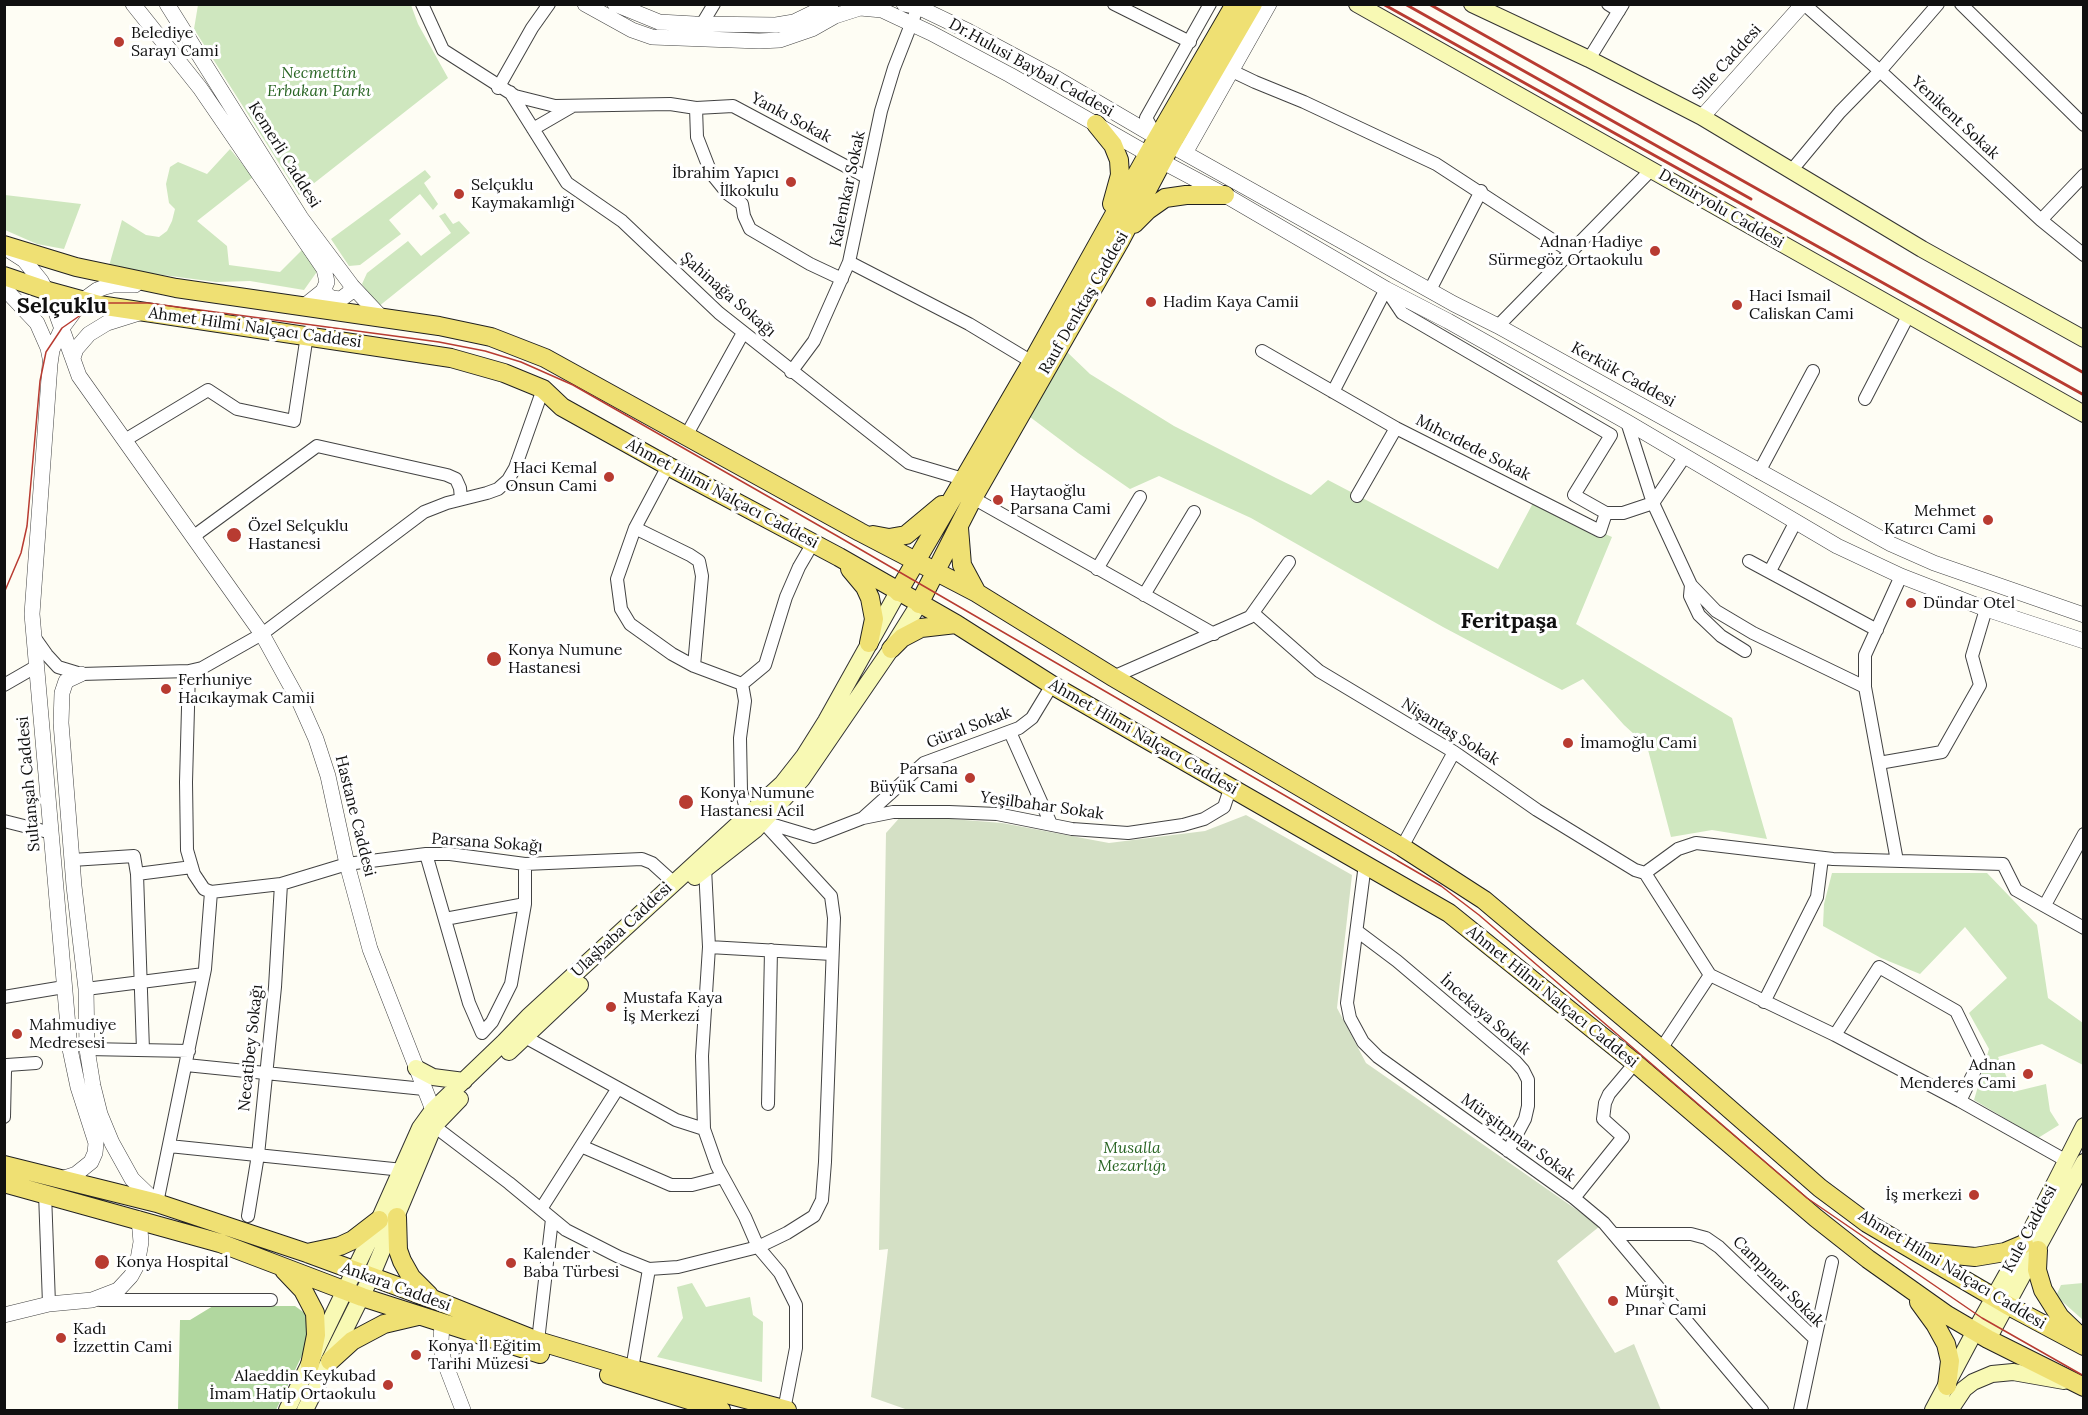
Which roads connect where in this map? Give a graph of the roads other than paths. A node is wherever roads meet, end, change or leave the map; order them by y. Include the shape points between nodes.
1 (133, 4) edge
2 (422, 4) edge
3 (549, 4) edge
4 (585, 4) edge
5 (615, 4) edge
6 (714, 4) edge
7 (1114, 4) edge
8 (1210, 4) edge
9 (1235, 4) edge
10 (1253, 4) edge
11 (1269, 4) edge
12 (1357, 4) edge
13 (1472, 4) edge
14 (1803, 4) edge
15 (1938, 4) edge
16 (1961, 4) edge
17 (914, 5) edge
18 (171, 6) edge
19 (823, 7) edge
20 (1616, 7) edge
21 (635, 8) edge
22 (702, 24) junction
23 (912, 24) junction
24 (1190, 42) junction
25 (1589, 58) junction
26 (1232, 71) junction
27 (1880, 71) junction
28 (502, 88) junction
29 (573, 105) junction
30 (696, 108) junction
31 (1702, 117) junction
32 (1096, 124) junction
33 (2084, 125) edge
34 (533, 129) junction
35 (1171, 145) junction
36 (1155, 158) junction
37 (1652, 169) junction
38 (1791, 171) junction
39 (2084, 175) edge
40 (866, 177) junction
41 (1481, 191) junction
42 (1225, 195) junction
43 (2041, 220) junction
44 (1100, 240) junction
45 (1120, 242) junction
46 (4, 246) edge
47 (1570, 252) junction
48 (2084, 255) edge
49 (849, 262) junction
50 (4, 276) edge
51 (842, 279) junction
52 (352, 286) junction
53 (4, 288) edge
54 (176, 288) junction
55 (1386, 289) junction
56 (1430, 290) junction
57 (48, 291) junction
58 (322, 291) junction
59 (91, 303) junction
60 (303, 307) junction
61 (142, 312) junction
62 (1908, 316) junction
63 (381, 317) junction
64 (1498, 326) junction
65 (62, 328) junction
66 (743, 333) junction
67 (307, 335) junction
68 (2084, 339) edge
69 (1262, 351) dead end
70 (73, 358) junction
71 (1032, 362) junction
72 (51, 364) junction
73 (1813, 371) dead end
74 (791, 372) junction
75 (79, 376) junction
76 (49, 388) junction
77 (543, 389) junction
78 (1333, 392) junction
79 (1865, 399) dead end
80 (2084, 414) edge
81 (1627, 422) junction
82 (1396, 428) junction
83 (686, 436) junction
84 (125, 440) junction
85 (1685, 456) junction
86 (668, 466) junction
87 (1759, 472) junction
88 (963, 478) junction
89 (953, 496) junction
90 (1357, 496) dead end
91 (1140, 497) dead end
92 (973, 498) junction
93 (461, 499) junction
94 (1653, 503) junction
95 (1194, 512) dead end
96 (1606, 513) junction
97 (1795, 523) junction
98 (960, 525) junction
99 (636, 528) junction
100 (860, 532) junction
101 (194, 536) junction
102 (813, 543) junction
103 (839, 557) junction
104 (916, 561) junction
105 (1749, 561) dead end
106 (1289, 562) dead end
107 (1097, 569) junction
108 (1770, 571) junction
109 (935, 572) junction
110 (1901, 576) junction
111 (1691, 585) junction
112 (898, 592) junction
113 (977, 593) junction
114 (1144, 594) junction
115 (919, 604) junction
116 (1986, 609) junction
117 (1253, 613) junction
118 (2084, 615) edge
119 (956, 624) junction
120 (1877, 630) junction
121 (262, 634) junction
122 (1214, 634) junction
123 (35, 637) junction
124 (2084, 641) edge
125 (869, 643) junction
126 (891, 649) junction
127 (1745, 651) dead end
128 (37, 666) junction
129 (694, 666) junction
130 (189, 671) junction
131 (81, 674) junction
132 (20, 677) junction
133 (1113, 677) junction
134 (742, 684) junction
135 (4, 685) edge
136 (1052, 685) junction
137 (1865, 687) junction
138 (38, 688) junction
139 (1010, 732) junction
140 (1454, 752) junction
141 (1879, 763) junction
142 (1236, 792) junction
143 (755, 818) junction
144 (863, 818) junction
145 (4, 821) edge
146 (1051, 824) junction
147 (52, 833) junction
148 (2084, 834) edge
149 (1402, 847) junction
150 (426, 854) junction
151 (1822, 858) junction
152 (72, 860) junction
153 (1897, 861) junction
154 (347, 864) junction
155 (525, 864) junction
156 (1365, 864) junction
157 (192, 867) junction
158 (705, 868) junction
159 (1640, 872) junction
160 (137, 874) junction
161 (673, 882) junction
162 (281, 884) junction
163 (216, 891) junction
164 (525, 904) junction
165 (2045, 905) junction
166 (445, 920) junction
167 (2084, 928) edge
168 (1357, 931) junction
169 (709, 947) junction
170 (771, 950) junction
171 (832, 954) junction
172 (204, 974) junction
173 (1710, 975) junction
174 (142, 982) junction
175 (64, 987) junction
176 (86, 989) junction
177 (4, 997) edge
178 (1764, 1002) junction
179 (1836, 1035) junction
180 (525, 1037) junction
181 (87, 1048) junction
182 (1661, 1049) junction
183 (143, 1050) junction
184 (189, 1051) junction
185 (1635, 1063) junction
186 (36, 1064) dead end
187 (186, 1065) junction
188 (416, 1068) junction
189 (265, 1072) junction
190 (464, 1081) junction
191 (618, 1088) junction
192 (424, 1089) junction
193 (1960, 1101) junction
194 (768, 1104) dead end
195 (4, 1117) edge
196 (434, 1118) junction
197 (2084, 1126) edge
198 (704, 1129) junction
199 (169, 1146) junction
200 (581, 1146) junction
201 (1508, 1150) junction
202 (258, 1155) junction
203 (2065, 1160) junction
204 (2084, 1162) edge
205 (4, 1165) edge
206 (402, 1170) junction
207 (723, 1177) junction
208 (61, 1179) junction
209 (4, 1183) edge
210 (45, 1193) junction
211 (1574, 1198) junction
212 (157, 1203) junction
213 (541, 1209) junction
214 (248, 1216) dead end
215 (139, 1219) junction
216 (388, 1219) junction
217 (552, 1219) junction
218 (1615, 1234) junction
219 (758, 1247) junction
220 (2031, 1247) junction
221 (1917, 1251) junction
222 (307, 1253) junction
223 (1832, 1262) dead end
224 (278, 1264) junction
225 (649, 1269) junction
226 (363, 1274) junction
227 (1904, 1285) junction
228 (354, 1294) junction
229 (92, 1300) junction
230 (271, 1300) dead end
231 (435, 1300) junction
232 (2000, 1301) junction
233 (49, 1304) junction
234 (4, 1315) edge
235 (418, 1316) junction
236 (442, 1323) junction
237 (1982, 1335) junction
238 (1815, 1339) junction
239 (2084, 1339) edge
240 (538, 1341) junction
241 (2084, 1346) edge
242 (330, 1361) junction
243 (310, 1365) junction
244 (632, 1369) junction
245 (1947, 1386) junction
246 (2082, 1386) edge
247 (287, 1410) edge
248 (305, 1410) edge
249 (463, 1410) edge
250 (721, 1410) edge
251 (785, 1410) edge
252 (1762, 1410) edge
253 (1800, 1410) edge
254 (1933, 1410) edge
255 (1950, 1410) edge

1 - 58 street, Kemerli Caddesi via 200,88 324,269 327,282
2 - 28 street via 443,50
3 - 28 street
4 - 23 street, Dr.Hulusi Baybal Caddesi via 652,37 780,40 860,8 882,10
5 - 21 street
6 - 22 street
7 - 24 street
8 - 24 street
9 - 35 main road, Rauf Denktaş Caddesi
10 - 35 main road, Rauf Denktaş Caddesi
11 - 26 street
12 - 37 main road, Demiryolu Caddesi
13 - 25 main road
14 - 27 street, Yenikent Sokak
14 - 31 street, Sille Caddesi
15 - 27 street
16 - 33 street
17 - 23 street, Kalemkar Sokak
17 - 35 street, Dr.Hulusi Baybal Caddesi via 1054,77
18 - 52 street, Kemerli Caddesi via 301,218
19 - 22 street via 794,22 776,25
20 - 25 street
21 - 22 street via 659,22
23 - 32 street, Dr.Hulusi Baybal Caddesi
23 - 40 street, Kalemkar Sokak via 881,111
24 - 35 street via 1146,118
25 - 31 main road
26 - 35 street
26 - 41 street via 1436,164
27 - 38 street
27 - 43 street, Yenikent Sokak
28 - 29 street, Yankı Sokak via 515,96 555,106
28 - 34 street, Şahinağa Sokağı
29 - 30 street, Yankı Sokak via 670,104
29 - 34 street
30 - 40 street, Yankı Sokak via 734,106
30 - 51 street via 697,137 711,172 728,194 742,204 750,229
31 - 38 main road
32 - 36 street, Dr.Hulusi Baybal Caddesi
32 - 44 main road via 1113,145 1120,167
34 - 66 street, Şahinağa Sokağı via 567,183 622,221
35 - 36 main road, Rauf Denktaş Caddesi
35 - 56 street, Kerkük Caddesi
36 - 42 street
36 - 44 main road, Rauf Denktaş Caddesi
36 - 45 main road, Rauf Denktaş Caddesi
37 - 47 street
37 - 62 main road, Demiryolu Caddesi
38 - 68 main road
39 - 43 street
40 - 49 street, Kalemkar Sokak
41 - 47 street
41 - 56 street
42 - 45 main road via 1166,198 1140,217
42 - 55 street
43 - 48 street, Yenikent Sokak
44 - 71 main road, Rauf Denktaş Caddesi
45 - 92 main road, Rauf Denktaş Caddesi
46 - 54 main road, Ahmet Hilmi Nalçacı Caddesi via 76,267
46 - 57 street, Hastane Caddesi via 24,260
47 - 64 street
49 - 51 street, Kalemkar Sokak
49 - 71 street via 969,324
50 - 57 main road, Ahmet Hilmi Nalçacı Caddesi
51 - 74 street, Kalemkar Sokak via 814,341
52 - 58 street via 341,299
52 - 63 street, Kemerli Caddesi
53 - 72 street via 37,323
54 - 59 street via 113,285 97,290
54 - 60 main road, Ahmet Hilmi Nalçacı Caddesi
55 - 78 street
55 - 81 street
55 - 96 street via 1402,313 1611,435 1574,495
56 - 64 street, Kerkük Caddesi
57 - 59 main road, Ahmet Hilmi Nalçacı Caddesi
57 - 65 street, Hastane Caddesi
58 - 60 street
59 - 61 main road, Ahmet Hilmi Nalçacı Caddesi
59 - 65 street
60 - 63 main road, Ahmet Hilmi Nalçacı Caddesi
61 - 67 main road, Ahmet Hilmi Nalçacı Caddesi
61 - 70 street via 107,323 89,334
62 - 79 street
62 - 80 main road, Demiryolu Caddesi
63 - 83 main road, Ahmet Hilmi Nalçacı Caddesi via 501,341 545,358
64 - 87 street, Kerkük Caddesi
65 - 70 street, Hastane Caddesi
65 - 72 street via 52,350
66 - 74 street, Şahinağa Sokağı
66 - 83 street
67 - 77 main road, Ahmet Hilmi Nalçacı Caddesi via 451,358
67 - 84 street via 294,421 237,409 208,390
69 - 78 street, Mıhcıdede Sokak
70 - 75 street, Hastane Caddesi
71 - 88 main road, Rauf Denktaş Caddesi
72 - 76 street, Sultanşah Caddesi
73 - 87 street
74 - 88 street, Şahinağa Sokağı via 909,463
75 - 76 street via 63,375
75 - 84 street, Hastane Caddesi
76 - 123 street, Sultanşah Caddesi via 33,592
77 - 86 main road, Ahmet Hilmi Nalçacı Caddesi via 562,407
77 - 93 street via 508,480 487,494
78 - 82 street, Mıhcıdede Sokak
81 - 85 street
81 - 94 street
82 - 90 street
82 - 96 street, Mıhcıdede Sokak via 1600,531
83 - 100 main road, Ahmet Hilmi Nalçacı Caddesi
84 - 101 street, Hastane Caddesi
85 - 94 street
85 - 97 street
86 - 99 street
86 - 102 main road, Ahmet Hilmi Nalçacı Caddesi
87 - 118 street, Kerkük Caddesi via 1890,544
88 - 89 main road, Rauf Denktaş Caddesi
89 - 100 main road via 906,535 881,537
89 - 104 main road, Rauf Denktaş Caddesi
91 - 107 street
92 - 98 main road, Rauf Denktaş Caddesi
92 - 107 street
93 - 101 street via 456,479 447,475 317,446
93 - 121 street via 413,519
94 - 96 street via 1623,513
94 - 111 street
95 - 114 street
97 - 108 street
97 - 110 street
98 - 109 main road, Rauf Denktaş Caddesi
98 - 113 main road via 962,565
99 - 129 street via 699,561 702,576
99 - 129 street via 617,579 621,609 630,624
100 - 104 main road, Ahmet Hilmi Nalçacı Caddesi
101 - 121 street, Hastane Caddesi
102 - 103 main road, Ahmet Hilmi Nalçacı Caddesi
102 - 134 street via 786,597 765,665
103 - 112 main road, Ahmet Hilmi Nalçacı Caddesi
103 - 125 main road via 870,598 874,619
104 - 109 main road, Ahmet Hilmi Nalçacı Caddesi
104 - 112 main road, Rauf Denktaş Caddesi
105 - 108 street
106 - 117 street
107 - 114 street
108 - 120 street
109 - 113 main road, Ahmet Hilmi Nalçacı Caddesi
109 - 115 main road, Rauf Denktaş Caddesi
110 - 116 street
110 - 120 street
111 - 127 street via 1690,596 1699,615
111 - 137 street via 1716,611 1744,628
112 - 115 main road, Ahmet Hilmi Nalçacı Caddesi
112 - 125 main road, Ulaşbaba Caddesi
113 - 133 main road, Ahmet Hilmi Nalçacı Caddesi
114 - 122 street
115 - 119 main road, Ahmet Hilmi Nalçacı Caddesi
115 - 126 main road, Ulaşbaba Caddesi
116 - 124 street
116 - 141 street via 1972,656 1980,685 1942,752
117 - 122 street
117 - 140 street, Nişantaş Sokak via 1319,671
119 - 126 main road via 921,628
119 - 136 main road, Ahmet Hilmi Nalçacı Caddesi
120 - 137 street via 1865,655
121 - 130 street via 202,668
121 - 154 street, Hastane Caddesi via 300,704 323,759
122 - 133 street
123 - 128 street, Sultanşah Caddesi
123 - 131 street via 58,667
125 - 143 main road, Ulaşbaba Caddesi via 804,756
126 - 143 main road, Ulaşbaba Caddesi via 802,779
128 - 132 street
128 - 138 street, Sultanşah Caddesi
129 - 134 street
130 - 131 street
130 - 157 street via 187,850
131 - 152 street via 66,681 62,693
132 - 135 street
132 - 138 street
133 - 149 main road, Ahmet Hilmi Nalçacı Caddesi
134 - 143 street via 745,701 740,738 741,791
136 - 139 street, Güral Sokak via 1032,718
136 - 142 main road, Ahmet Hilmi Nalçacı Caddesi
137 - 141 street
138 - 147 street, Sultanşah Caddesi
139 - 144 street, Güral Sokak via 924,763
139 - 146 street
140 - 149 street
140 - 159 street, Nişantaş Sokak via 1538,810
141 - 153 street
142 - 146 street, Yeşilbahar Sokak via 1229,792 1224,807 1183,825 1128,833
142 - 156 main road, Ahmet Hilmi Nalçacı Caddesi
143 - 144 street, Yeşilbahar Sokak via 814,837
143 - 158 main road, Ulaşbaba Caddesi
143 - 161 main road, Ulaşbaba Caddesi
143 - 171 street via 831,896
144 - 146 street, Yeşilbahar Sokak via 893,812 985,813
145 - 147 street
147 - 175 street, Sultanşah Caddesi
148 - 165 street
149 - 182 main road, Ahmet Hilmi Nalçacı Caddesi via 1484,900
150 - 154 street, Parsana Sokağı
150 - 155 street, Parsana Sokağı via 468,855
150 - 166 street
151 - 153 street
151 - 159 street via 1696,843
151 - 178 street via 1817,897
152 - 160 street via 134,856
152 - 176 street
153 - 165 street via 2002,864 2016,890
154 - 162 street, Parsana Sokağı
154 - 188 street, Hastane Caddesi via 370,950
155 - 161 street, Parsana Sokağı via 642,859
155 - 164 street
156 - 168 street, Mürşitpınar Sokak
156 - 185 main road, Ahmet Hilmi Nalçacı Caddesi via 1449,914
157 - 160 street
157 - 163 street via 204,889
158 - 169 street
158 - 180 main road, Ulaşbaba Caddesi
159 - 173 street
160 - 174 street
161 - 190 main road, Ulaşbaba Caddesi
162 - 163 street, Parsana Sokağı
162 - 189 street, Necatibey Sokağı
163 - 172 street
164 - 166 street
164 - 166 street via 510,984 492,1022 482,1033
165 - 167 street
168 - 201 street, Mürşitpınar Sokak via 1347,1003 1350,1018 1363,1041 1378,1057
168 - 201 street, İncekaya Sokak via 1523,1070 1528,1080 1528,1106
169 - 170 street
169 - 198 street via 702,1056
170 - 171 street
170 - 194 street
171 - 219 street via 822,1200 814,1216
172 - 174 street
172 - 184 street
173 - 178 street
173 - 182 street
174 - 176 street
174 - 183 street
175 - 177 street
175 - 208 street, Sultanşah Caddesi via 73,1068 96,1143 91,1161 76,1174
176 - 181 street
178 - 179 street
179 - 193 street
179 - 193 street via 1879,967 1956,1011 1980,1060
180 - 191 street
180 - 196 main road, Ulaşbaba Caddesi
181 - 183 street
181 - 212 street via 100,1114 112,1143 132,1179
182 - 221 main road, Ahmet Hilmi Nalçacı Caddesi via 1820,1188
183 - 184 street
184 - 187 street
185 - 211 street via 1605,1103 1603,1119 1623,1137
185 - 227 main road, Ahmet Hilmi Nalçacı Caddesi via 1816,1218
186 - 195 street via 8,1065
187 - 189 street
187 - 199 street
188 - 190 main road via 433,1077
188 - 192 street, Hastane Caddesi
189 - 192 street
189 - 202 street, Necatibey Sokağı
190 - 196 main road, Ulaşbaba Caddesi
191 - 198 street via 676,1120
191 - 200 street
192 - 196 street, Hastane Caddesi
193 - 203 street
196 - 206 main road, Ulaşbaba Caddesi via 420,1128
196 - 213 street
196 - 216 main road, Ulaşbaba Caddesi
197 - 203 main road, Kule Caddesi
198 - 207 street
199 - 202 street
199 - 212 street
200 - 207 street via 671,1185 692,1185
200 - 213 street
201 - 211 street, Mürşitpınar Sokak
202 - 206 street
202 - 214 street, Necatibey Sokağı
203 - 220 main road, Kule Caddesi
204 - 220 main road, Kule Caddesi
205 - 208 main road, Ankara Caddesi
206 - 216 main road, Ulaşbaba Caddesi
207 - 219 street
208 - 212 main road, Ankara Caddesi
209 - 210 main road, Ankara Caddesi
210 - 215 main road, Ankara Caddesi
210 - 233 street
211 - 218 street, Mürşitpınar Sokak
212 - 222 main road, Ankara Caddesi
213 - 217 street
215 - 224 main road, Ankara Caddesi
215 - 229 street via 140,1253 131,1276 118,1290
216 - 222 main road via 340,1246
216 - 226 main road, Ulaşbaba Caddesi
216 - 231 main road via 411,1278
217 - 225 street via 566,1230
217 - 240 street
218 - 238 street, Campınar Sokak via 1677,1233 1706,1238
218 - 252 street, Mürşitpınar Sokak
219 - 225 street via 678,1267
219 - 251 street via 780,1273 796,1305 796,1348
220 - 221 main road via 1975,1257
220 - 232 main road, Kule Caddesi
220 - 239 main road via 2048,1300
221 - 232 main road, Ahmet Hilmi Nalçacı Caddesi
222 - 226 main road, Ankara Caddesi
223 - 238 street
224 - 228 main road, Ankara Caddesi
224 - 243 main road via 303,1290 315,1312 316,1335
225 - 244 street
226 - 228 main road, Ulaşbaba Caddesi
226 - 231 main road, Ankara Caddesi
227 - 237 main road, Ahmet Hilmi Nalçacı Caddesi
227 - 245 main road via 1927,1311 1943,1338 1950,1361
228 - 235 main road, Ankara Caddesi
228 - 242 main road
228 - 243 main road
229 - 230 street
229 - 233 street
231 - 240 main road, Ankara Caddesi
232 - 237 main road, Kule Caddesi
232 - 241 main road, Ahmet Hilmi Nalçacı Caddesi
233 - 234 street
235 - 236 main road, Ankara Caddesi
235 - 242 main road via 384,1324 352,1341
236 - 249 street via 443,1358
236 - 250 main road, Ankara Caddesi
237 - 245 main road, Kule Caddesi
237 - 246 main road, Ahmet Hilmi Nalçacı Caddesi
238 - 253 street, Campınar Sokak
240 - 244 main road, Ankara Caddesi
242 - 248 main road
243 - 247 main road
244 - 251 main road, Ankara Caddesi
245 - 254 main road, Kule Caddesi
246 - 255 main road via 2026,1374 1992,1374 1972,1382

